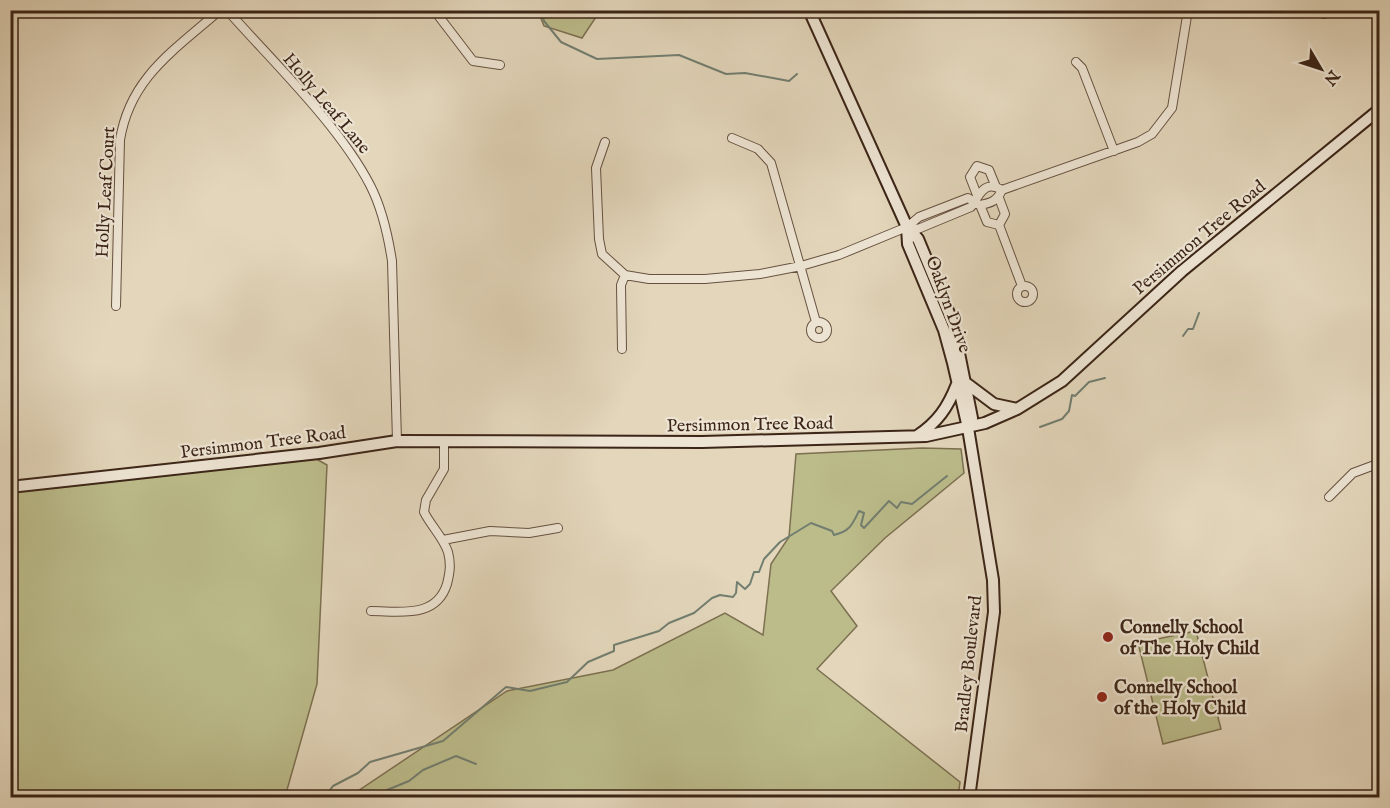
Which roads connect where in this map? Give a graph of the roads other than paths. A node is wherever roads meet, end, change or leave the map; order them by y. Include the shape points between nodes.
1 (220, 10) edge
2 (227, 10) edge
3 (434, 10) edge
4 (809, 10) edge
5 (1188, 10) edge
6 (1316, 10) edge
7 (1332, 10) edge
8 (1076, 62) dead end
9 (500, 65) dead end
10 (1380, 109) edge
11 (732, 138) dead end
12 (605, 142) dead end
13 (1114, 151) junction
14 (999, 192) junction
15 (978, 200) junction
16 (999, 225) junction
17 (907, 227) junction
18 (801, 266) junction
19 (625, 275) junction
20 (1022, 286) dead end
21 (116, 306) dead end
22 (816, 322) dead end
23 (622, 349) dead end
24 (962, 383) junction
25 (1017, 410) junction
26 (968, 428) junction
27 (917, 437) junction
28 (397, 441) junction
29 (444, 441) junction
30 (1380, 463) edge
31 (10, 487) edge
32 (1329, 497) dead end
33 (558, 528) dead end
34 (443, 540) junction
35 (371, 611) dead end
36 (969, 798) edge

1 - 21 street, Holly Leaf Court via 148,73 123,120
2 - 28 street, Holly Leaf Lane via 338,136 372,188 392,261
3 - 9 street via 473,61
4 - 17 main road, Oaklyn Drive
5 - 13 street via 1172,108 1152,134
6 - 7 street via 1324,15
8 - 13 street via 1082,68
10 - 25 main road, Persimmon Tree Road via 1182,271 1062,381
11 - 18 street via 758,148 771,163
12 - 19 street via 596,168 599,239 606,259
13 - 14 street
14 - 15 street via 991,204
14 - 15 street via 984,188
14 - 15 street via 988,170 977,166 970,177
14 - 16 street via 1005,214
15 - 16 street via 987,222
15 - 17 street via 971,207 918,229
16 - 20 street
17 - 18 street
17 - 24 main road, Oaklyn Drive via 908,244
18 - 19 street via 705,279
18 - 22 street
19 - 23 street via 621,285
24 - 25 main road via 994,404
24 - 26 main road, Oaklyn Drive via 972,418
24 - 27 main road via 948,407
25 - 26 main road, Persimmon Tree Road
26 - 27 main road, Persimmon Tree Road
26 - 36 main road, Bradley Boulevard via 993,580 994,612
27 - 29 main road, Persimmon Tree Road via 691,442
28 - 29 main road, Persimmon Tree Road
28 - 31 main road, Persimmon Tree Road
29 - 34 street via 444,469 426,500 424,512
30 - 32 street via 1353,473
33 - 34 street via 529,533 490,531
34 - 35 street via 451,570 437,602 416,612

